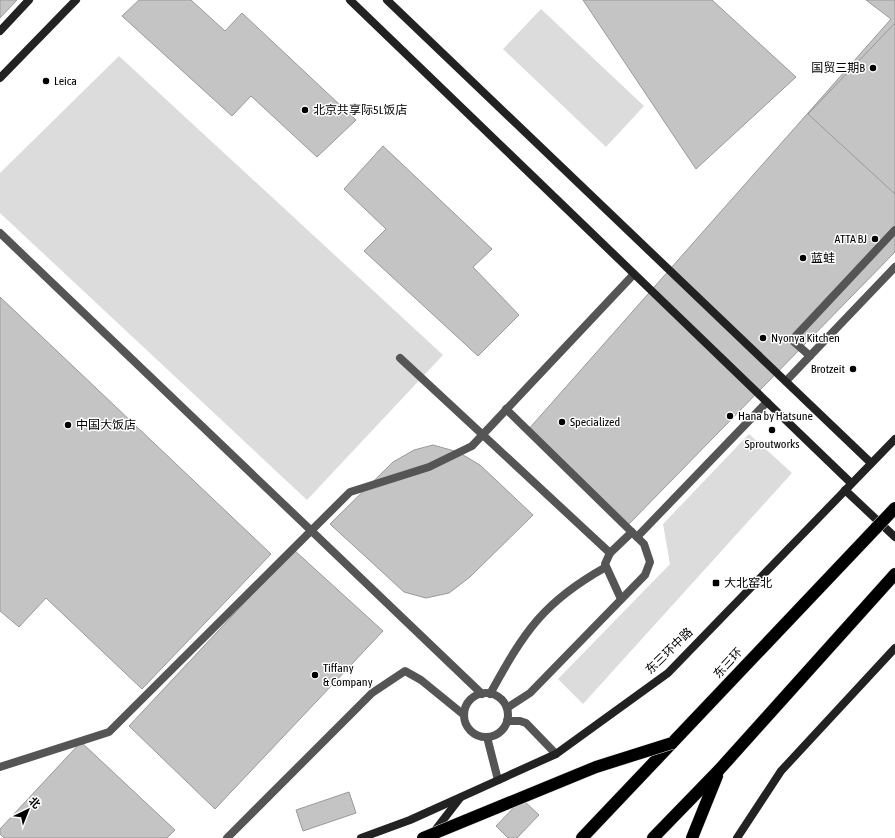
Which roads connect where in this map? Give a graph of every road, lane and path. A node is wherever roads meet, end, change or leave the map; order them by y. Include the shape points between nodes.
1 (30, 0) edge
2 (76, 0) edge
3 (350, 0) edge
4 (387, 0) edge
5 (0, 31) edge
6 (0, 78) edge
7 (895, 230) edge
8 (0, 233) edge
9 (895, 267) edge
10 (634, 274) junction
11 (810, 356) junction
12 (400, 358) dead end
13 (786, 381) junction
14 (767, 402) junction
15 (506, 409) junction
16 (482, 435) junction
17 (895, 439) edge
18 (871, 463) junction
19 (851, 483) junction
20 (845, 490) junction
21 (895, 508) edge
22 (312, 530) junction
23 (634, 535) junction
24 (895, 537) edge
25 (610, 553) junction
26 (606, 567) junction
27 (895, 574) edge
28 (621, 599) junction
29 (895, 648) edge
30 (486, 694) junction
31 (506, 708) junction
32 (464, 715) junction
33 (507, 722) junction
34 (487, 737) junction
35 (672, 743) junction
36 (556, 754) junction
37 (0, 767) edge
38 (719, 770) junction
39 (498, 780) junction
40 (460, 797) junction
41 (227, 838) edge
42 (361, 838) edge
43 (423, 838) edge
44 (429, 838) edge
45 (582, 838) edge
46 (653, 838) edge
47 (692, 838) edge
48 (737, 838) edge

1 - 5 main road
2 - 6 main road
3 - 10 main road
4 - 13 main road
7 - 11 street via 792,340
8 - 22 street
9 - 11 street
10 - 14 main road
10 - 15 street
11 - 13 street
12 - 16 street
13 - 18 main road
14 - 19 main road
14 - 23 street
15 - 16 street
15 - 23 street
16 - 22 street via 472,446 429,468 350,492
16 - 25 street
17 - 18 main road, 东三环中路
18 - 19 main road, 东三环中路
19 - 20 main road, 东三环中路
20 - 24 main road
20 - 36 main road, 东三环中路 via 668,673
21 - 35 highway, 东三环, bridge
22 - 30 street
22 - 37 street via 109,732
23 - 25 street
23 - 28 street via 644,544 650,562 645,575
25 - 26 street
26 - 28 street
26 - 30 street via 582,581 536,619
27 - 38 highway
28 - 31 street via 530,693
29 - 48 main road via 781,771
30 - 31 street via 497,697
30 - 32 street via 470,701
31 - 33 street
32 - 34 street via 465,722 473,733
32 - 41 street via 421,680 405,671 372,693
33 - 34 street via 499,733
33 - 36 street via 526,723
34 - 39 street
35 - 43 highway, bridge via 596,766
35 - 45 highway, 东三环
36 - 39 main road, 东三环中路
38 - 46 highway
38 - 47 highway
39 - 40 main road, 东三环中路
40 - 42 main road via 410,820
40 - 44 main road, 东三环中路

